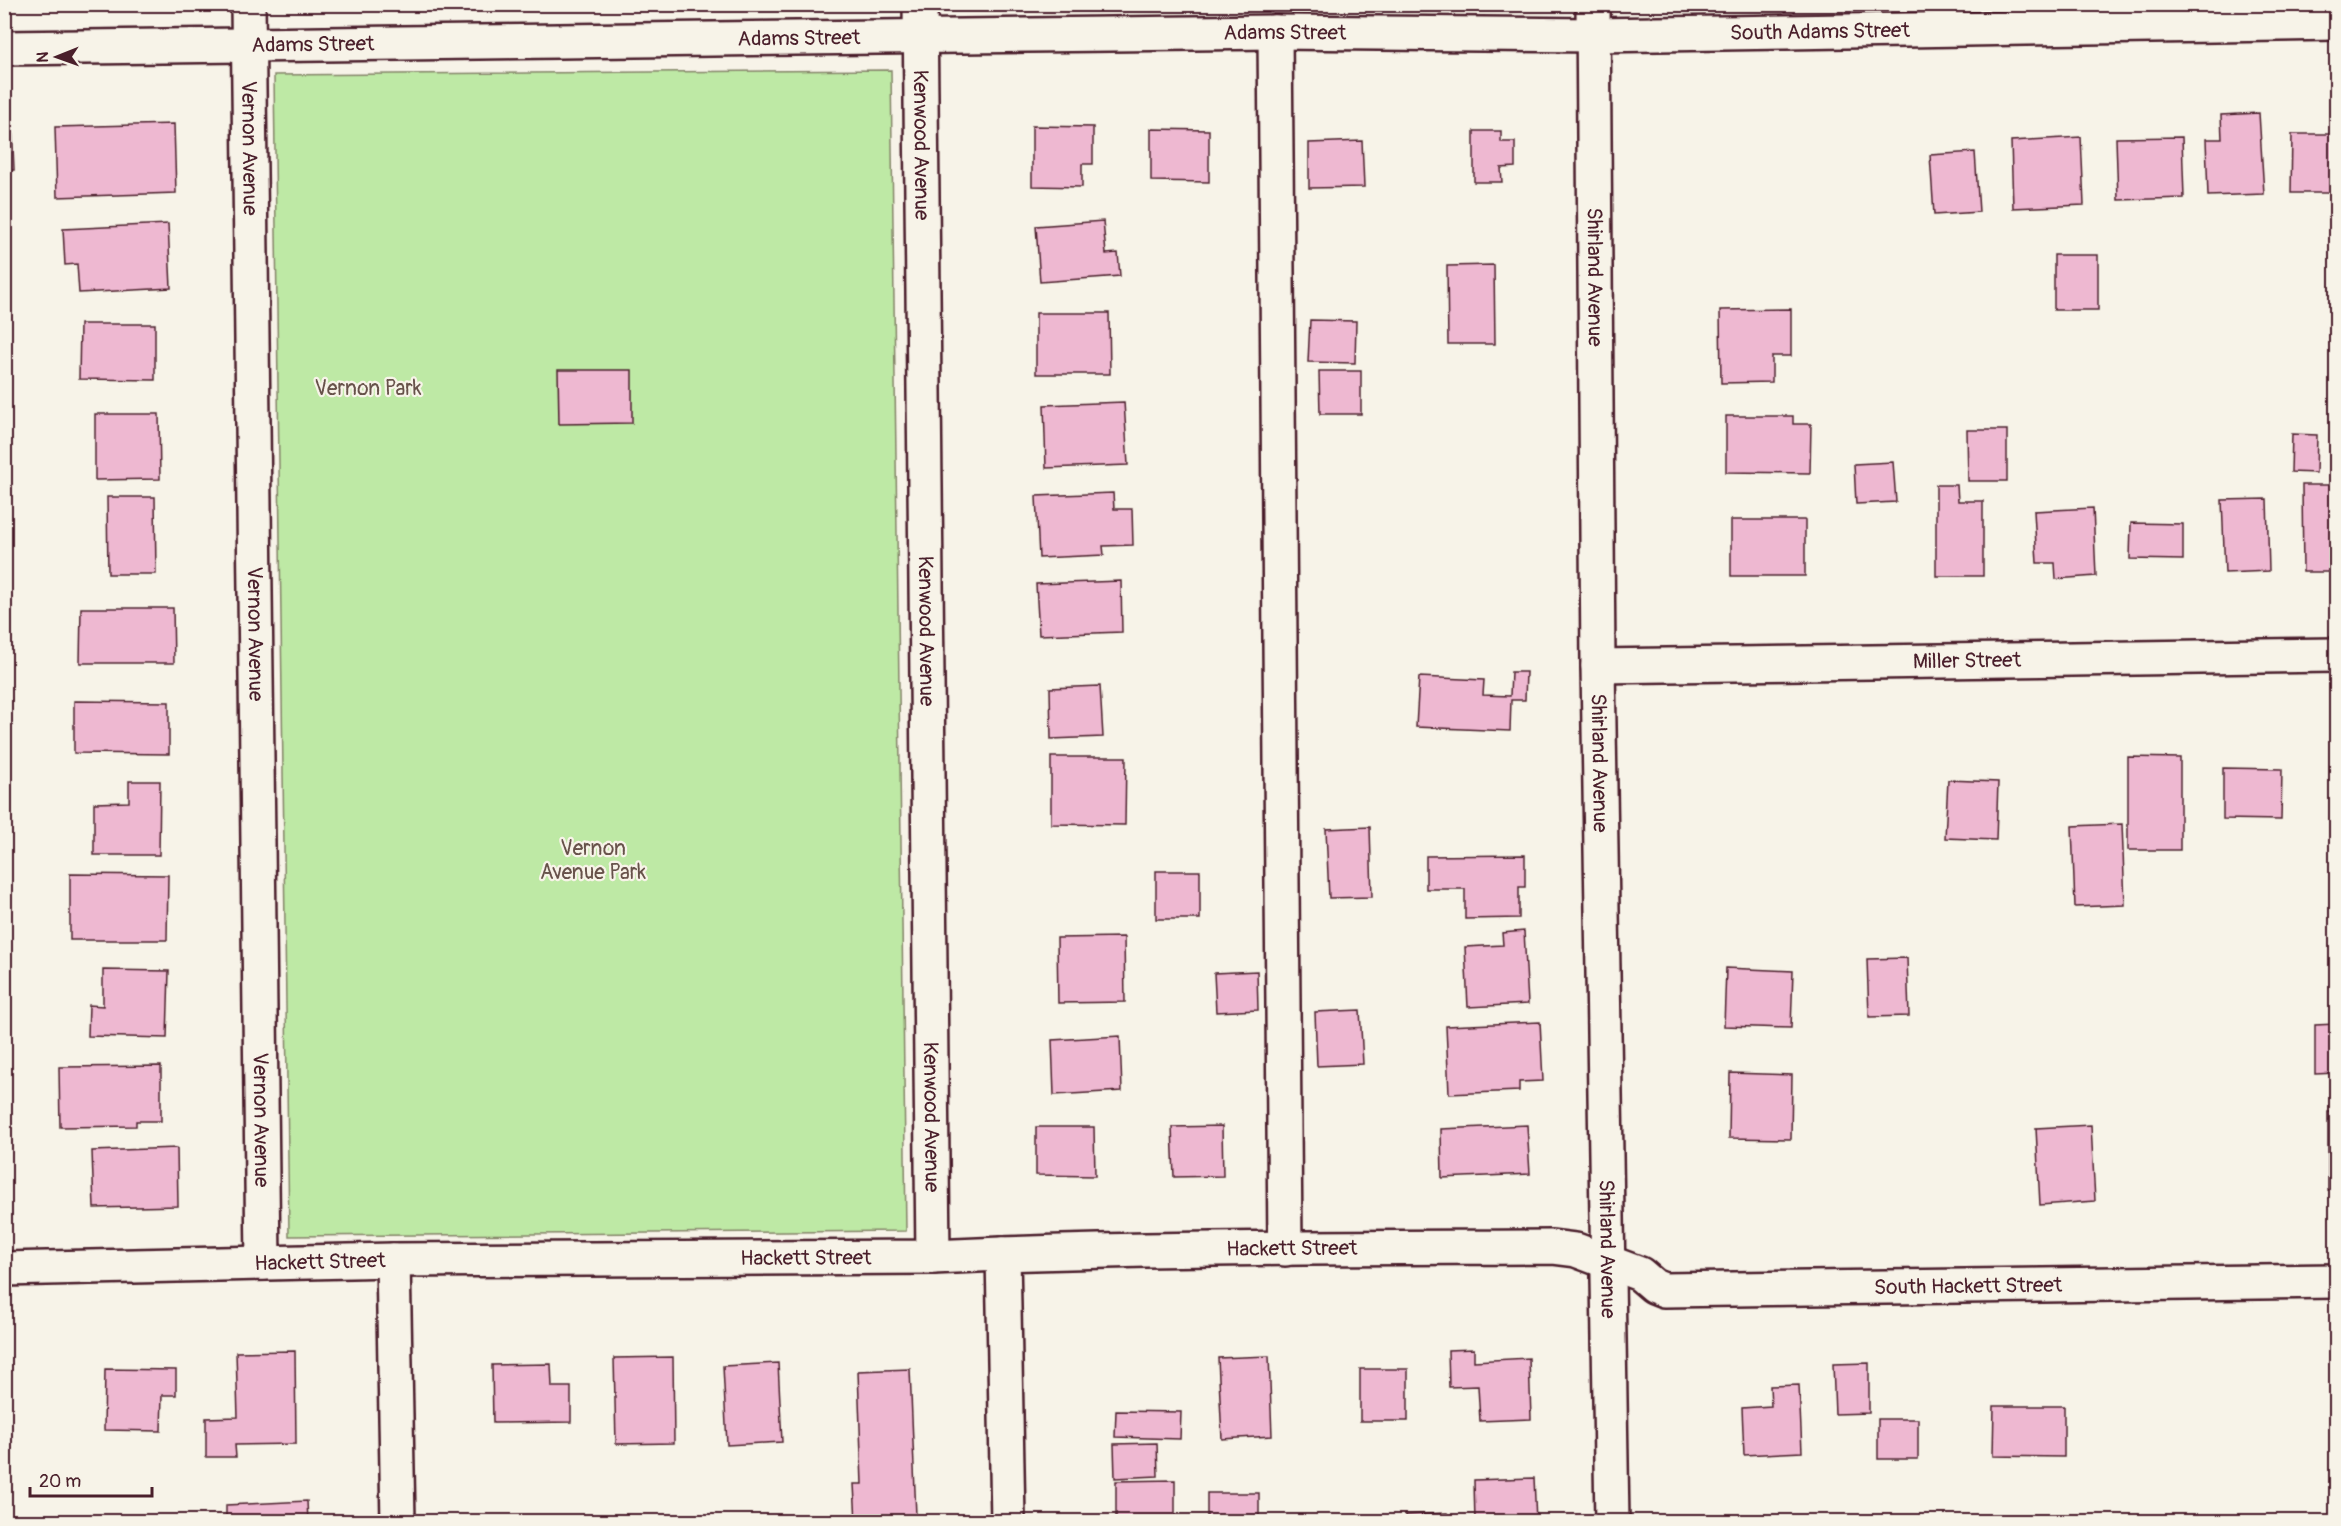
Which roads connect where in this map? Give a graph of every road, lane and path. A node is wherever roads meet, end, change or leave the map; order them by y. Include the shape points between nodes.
1 (248, 4) edge
2 (920, 4) edge
3 (1593, 20) edge
4 (2337, 23) edge
5 (1275, 32) junction
6 (921, 38) junction
7 (249, 46) junction
8 (4, 48) edge
9 (2337, 655) edge
10 (1598, 666) junction
11 (1285, 1249) junction
12 (1003, 1254) junction
13 (933, 1257) junction
14 (393, 1260) junction
15 (1607, 1262) junction
16 (263, 1263) junction
17 (4, 1269) edge
18 (2337, 1281) edge
19 (398, 1521) edge
20 (1008, 1521) edge
21 (1612, 1521) edge

1 - 7 street, Vernon Avenue
2 - 6 street, Kenwood Avenue
3 - 4 street, South Adams Street
3 - 5 street, Adams Street
3 - 10 street, Shirland Avenue
5 - 6 street, Adams Street
5 - 11 street
6 - 7 street, Adams Street
6 - 13 street, Kenwood Avenue
7 - 8 street, Adams Street
7 - 16 street, Vernon Avenue
9 - 10 street, Miller Street
10 - 15 street, Shirland Avenue
11 - 12 street, Hackett Street
11 - 15 street, Hackett Street via 1552,1247 1576,1250
12 - 13 street, Hackett Street
12 - 20 street
13 - 14 street, Hackett Street
14 - 16 street, Hackett Street
14 - 19 street
15 - 18 street, South Hackett Street via 1640,1274 1664,1290
15 - 21 street, Shirland Avenue
16 - 17 street, Hackett Street

